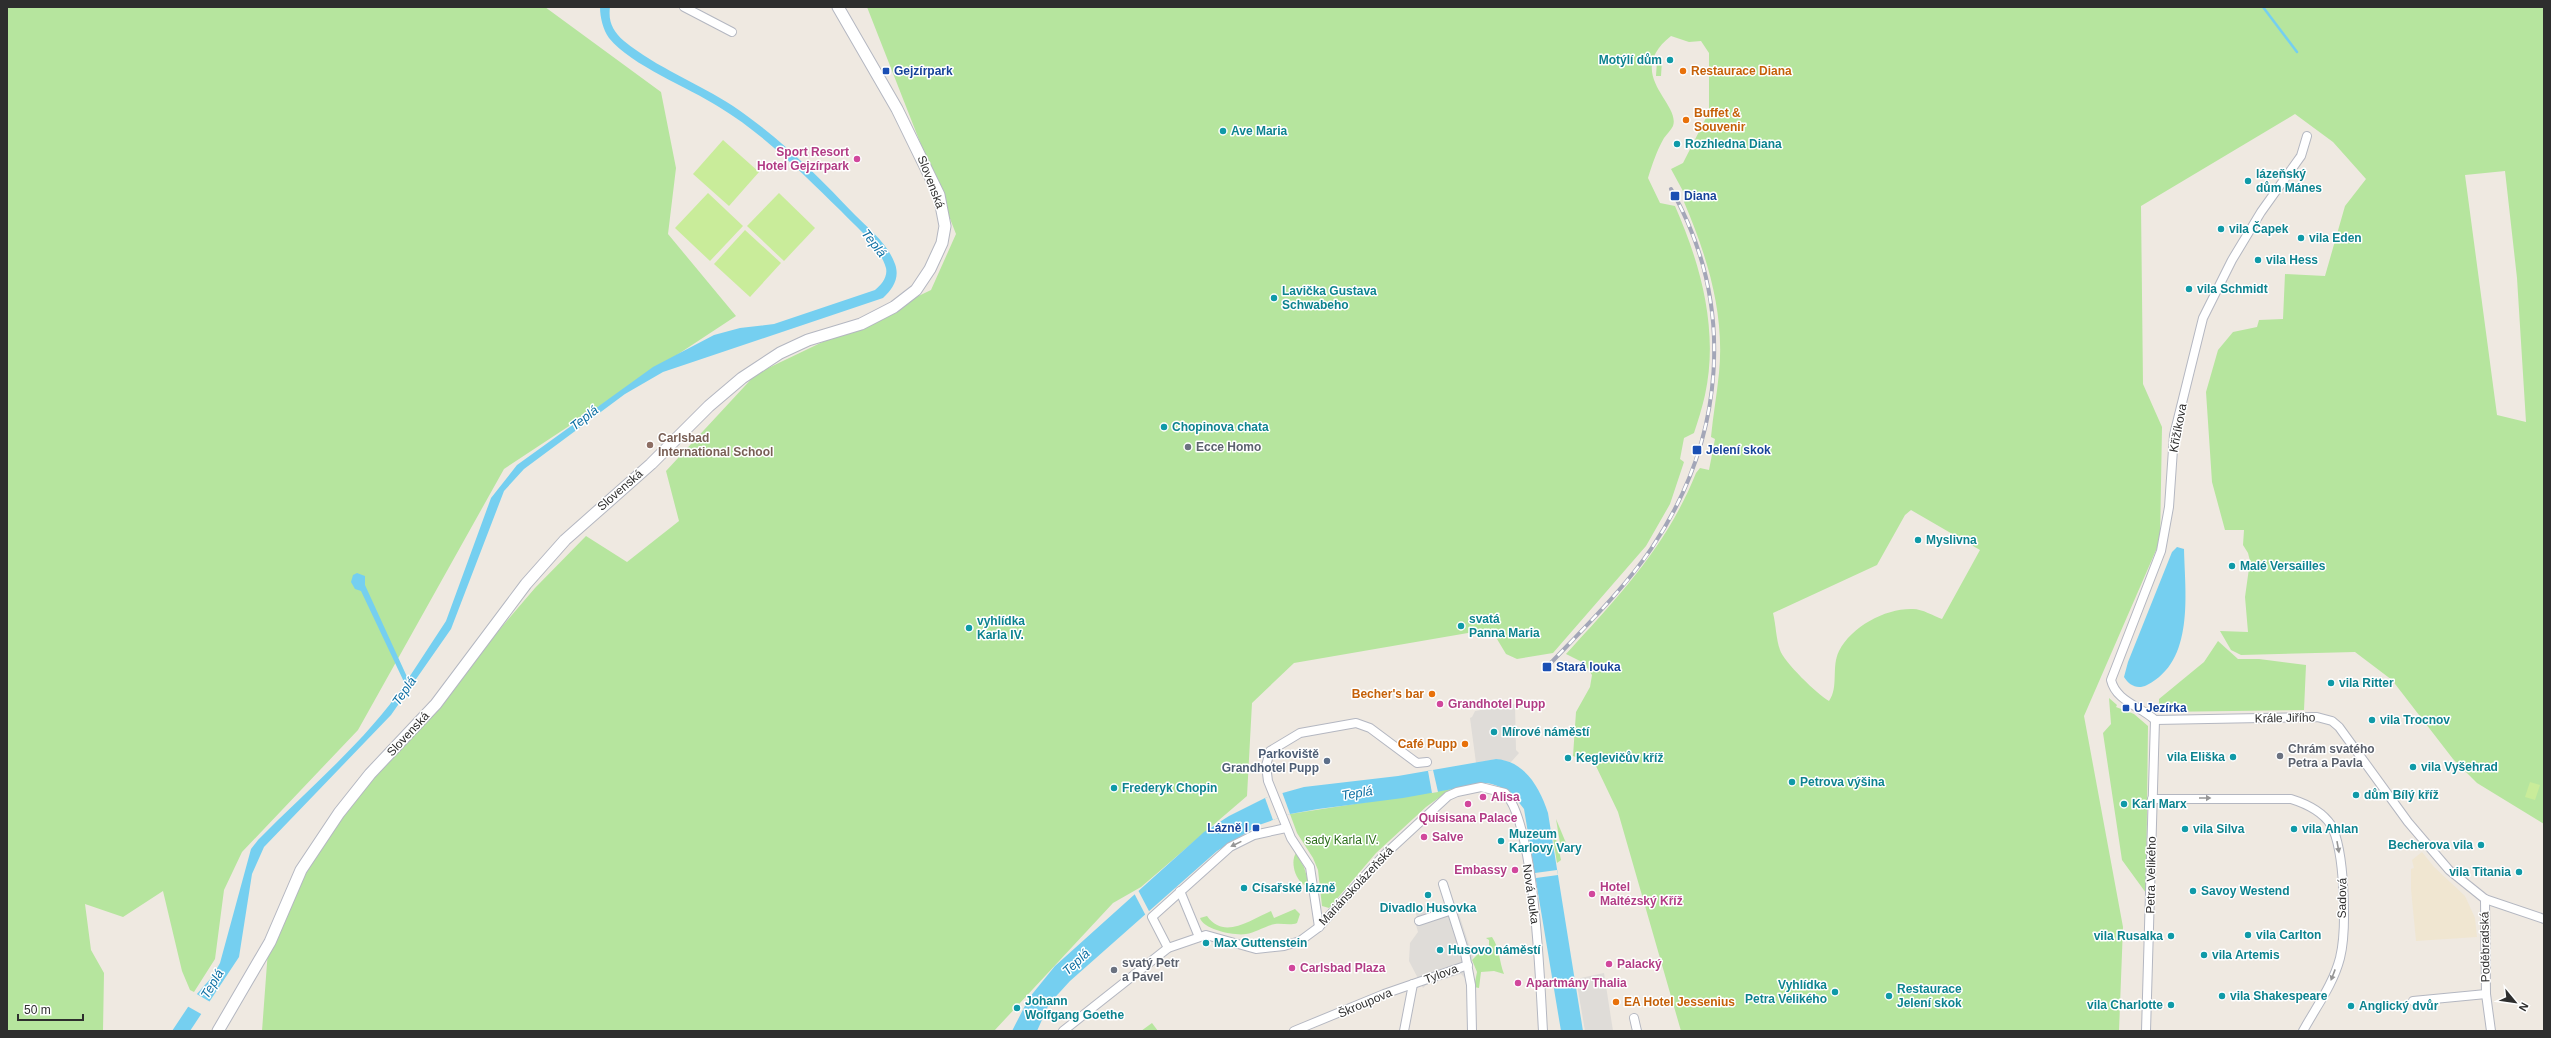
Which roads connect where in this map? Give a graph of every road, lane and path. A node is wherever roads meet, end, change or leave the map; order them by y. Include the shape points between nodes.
1 (684, 7) edge
2 (838, 7) edge
3 (732, 32) dead end
4 (2307, 136) dead end
5 (2154, 720) junction
6 (1428, 762) dead end
7 (1499, 790) joint
8 (2152, 799) junction
9 (1286, 828) junction
10 (1443, 884) dead end
11 (1180, 891) junction
12 (2485, 899) junction
13 (1452, 910) junction
14 (2544, 919) edge
15 (1419, 921) dead end
16 (1319, 927) junction
17 (1199, 937) junction
18 (1168, 948) junction
19 (1468, 964) junction
20 (1413, 984) junction
21 (2486, 994) junction
22 (2413, 1001) dead end
23 (1634, 1018) dead end
24 (218, 1031) edge
25 (1063, 1031) edge
26 (1294, 1031) edge
27 (1404, 1031) edge
28 (1472, 1031) edge
29 (1543, 1031) edge
30 (1637, 1031) edge
31 (2146, 1031) edge
32 (2303, 1031) edge
33 (2491, 1031) edge

1 - 3 street
2 - 24 street, Slovenská via 897,109 939,195 945,226 942,243 930,270 916,290 894,307 861,324 808,340 780,353 742,378 565,540 526,584 436,704 370,774 339,813 301,870 270,942
4 - 5 street, Křižíkova via 2301,156 2261,212 2232,260 2203,318 2174,435 2169,507 2161,551 2111,680 2119,695
5 - 8 street, Petra Velikého
5 - 12 street, Krále Jiřího via 2318,717 2332,721 2448,870
6 - 9 street via 1417,763 1370,728 1356,723 1300,733 1281,742 1270,751 1266,766 1268,781
7 - 16 street, Mariánskolázeňská via 1481,787 1448,796 1382,857
7 - 29 street, Nová louka via 1512,800 1516,808 1522,838 1540,954
8 - 31 street, Petra Velikého
8 -> 32 street, Sadová via 2291,799 2310,805 2331,825 2337,839 2344,879 2341,952 2325,994
9 -> 11 street via 1254,835 1230,847
9 - 16 street via 1310,867
10 - 13 street
11 - 17 street
11 - 18 street via 1152,917
12 - 14 street, Krále Jiřího
12 - 21 street, Poděbradská
13 - 15 street
13 - 19 street
16 - 17 street, Mariánskolázeňská via 1300,941 1266,948 1243,946 1206,935
17 - 18 street, Mariánskolázeňská
18 - 25 street, Mariánskolázeňská
19 - 20 street, Tylova
19 - 28 street
20 - 26 street, Škroupova
20 - 27 street, Tylova
21 - 22 street, Poděbradská
21 - 33 street, Poděbradská
23 - 30 street

